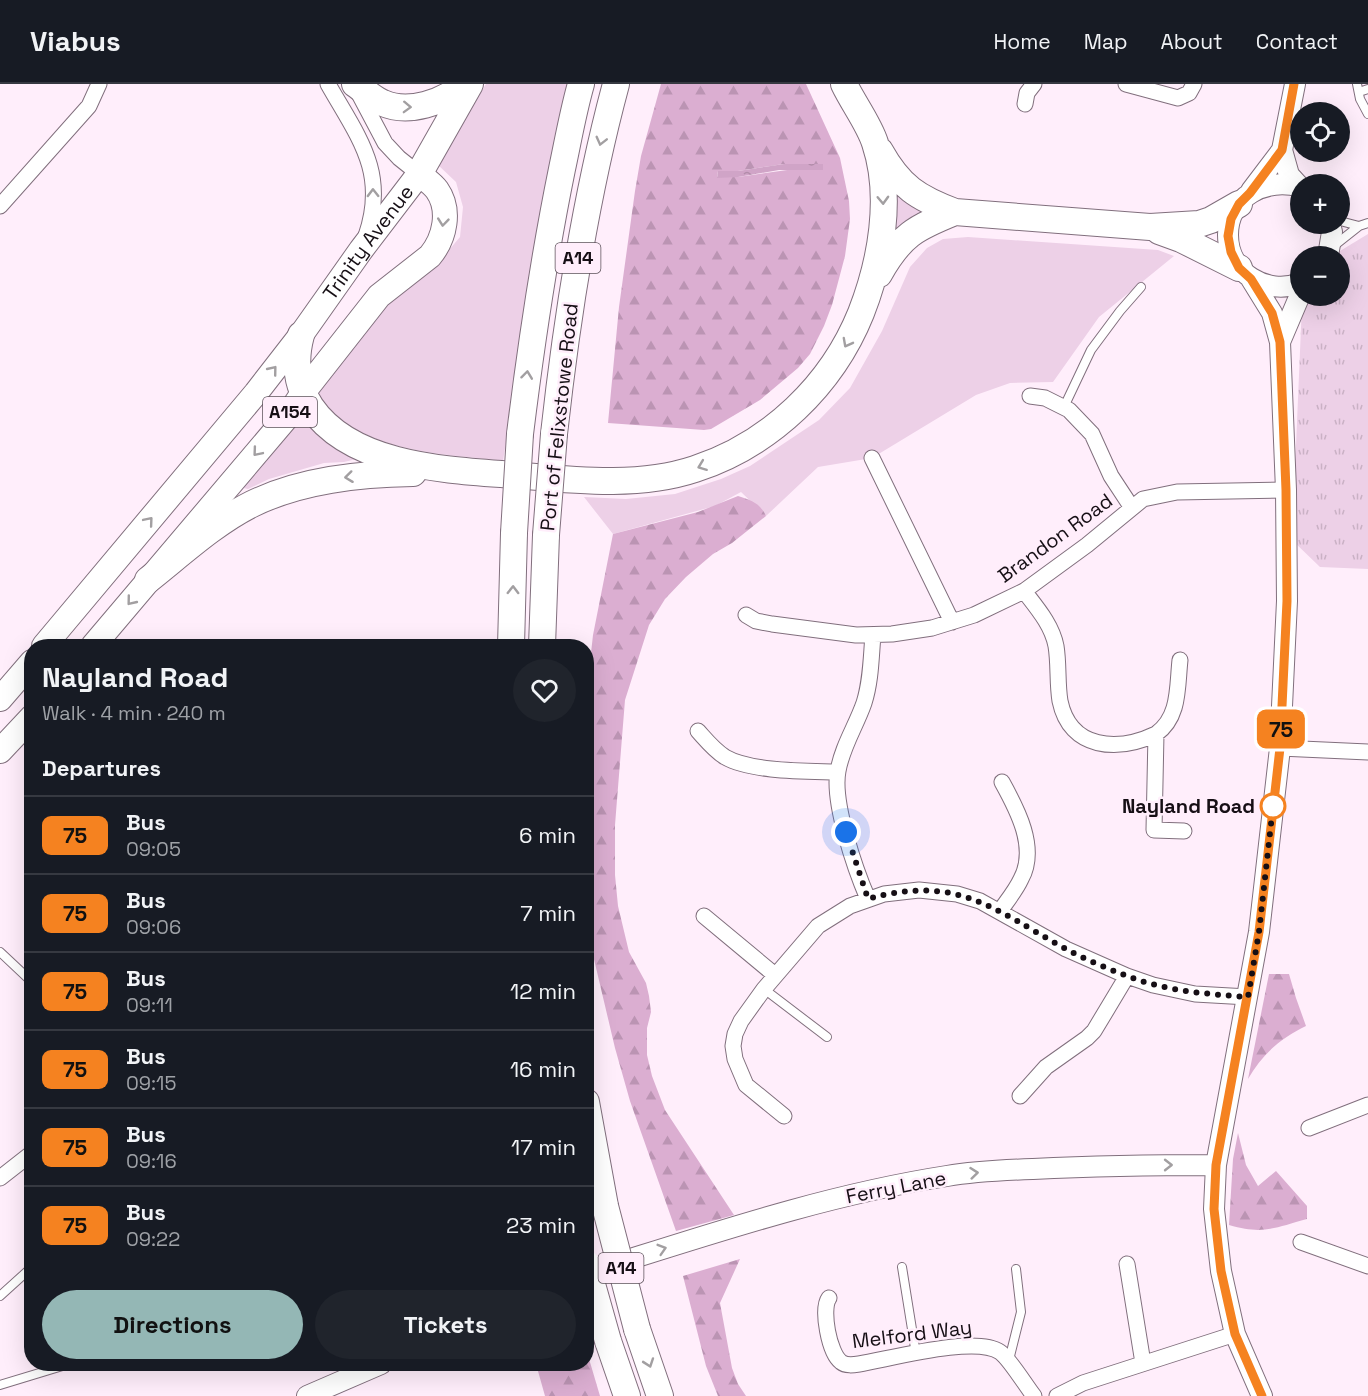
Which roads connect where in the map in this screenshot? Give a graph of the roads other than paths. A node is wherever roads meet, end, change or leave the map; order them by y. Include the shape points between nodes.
1 (99, 84) edge
2 (328, 84) edge
3 (354, 84) edge
4 (464, 84) edge
5 (470, 84) edge
6 (581, 84) edge
7 (616, 84) edge
8 (844, 84) edge
9 (1034, 84) edge
10 (1126, 84) edge
11 (1194, 84) edge
12 (1294, 84) edge
13 (1358, 88) edge
14 (1368, 89) edge
15 (1024, 104) dead end
16 (1368, 114) edge
17 (875, 143) junction
18 (1282, 150) junction
19 (419, 174) junction
20 (1290, 176) edge
21 (1290, 185) edge
22 (1244, 198) junction
23 (0, 206) edge
24 (956, 212) junction
25 (1368, 223) edge
26 (1350, 224) edge
27 (1359, 226) junction
28 (1150, 227) junction
29 (1337, 246) edge
30 (361, 250) junction
31 (1245, 273) junction
32 (1290, 286) edge
33 (1141, 287) dead end
34 (870, 289) junction
35 (1295, 306) edge
36 (301, 334) junction
37 (1280, 342) junction
38 (302, 394) junction
39 (1030, 396) dead end
40 (1064, 407) junction
41 (872, 458) dead end
42 (470, 472) junction
43 (1286, 490) junction
44 (1132, 508) junction
45 (148, 580) junction
46 (1024, 591) junction
47 (746, 615) dead end
48 (952, 622) junction
49 (873, 635) junction
50 (50, 639) edge
51 (99, 639) edge
52 (511, 639) edge
53 (542, 639) edge
54 (1180, 660) dead end
55 (24, 671) edge
56 (0, 699) edge
57 (24, 726) edge
58 (698, 730) dead end
59 (1156, 734) junction
60 (1280, 748) junction
61 (0, 751) edge
62 (1368, 752) edge
63 (837, 772) junction
64 (1002, 782) dead end
65 (1184, 831) dead end
66 (868, 899) junction
67 (1000, 911) junction
68 (704, 916) dead end
69 (0, 952) edge
70 (24, 974) edge
71 (775, 975) junction
72 (1126, 976) junction
73 (764, 989) junction
74 (1248, 997) junction
75 (827, 1037) dead end
76 (1020, 1096) dead end
77 (1368, 1105) edge
78 (784, 1116) dead end
79 (1310, 1128) dead end
80 (594, 1146) edge
81 (24, 1159) edge
82 (1216, 1165) junction
83 (0, 1178) edge
84 (1301, 1242) dead end
85 (1127, 1264) dead end
86 (1368, 1266) edge
87 (902, 1267) dead end
88 (1016, 1269) dead end
89 (594, 1270) edge
90 (24, 1274) edge
91 (594, 1291) edge
92 (0, 1296) edge
93 (829, 1298) dead end
94 (1235, 1334) junction
95 (916, 1354) junction
96 (1008, 1361) junction
97 (1143, 1363) junction
98 (46, 1371) edge
99 (365, 1371) edge
100 (0, 1385) edge
101 (307, 1396) edge
102 (627, 1396) edge
103 (660, 1396) edge
104 (1034, 1396) edge
105 (1057, 1396) edge
106 (1262, 1396) edge

1 - 23 street via 89,106
30 -> 2 street via 372,214 372,173 366,152
3 -> 4 highway via 383,103 401,108 442,98
3 - 19 street via 385,143
5 - 19 highway
52 -> 6 highway, Port of Felixstowe Road / A14, bridge via 520,434 530,351
7 -> 53 highway, Port of Felixstowe Road / A14, bridge via 584,222 561,365 546,535
8 - 17 highway
9 - 15 street
10 - 11 street via 1178,98 1189,93
12 - 18 street
13 - 14 lane
13 - 16 lane
17 - 24 highway via 887,165 909,189 926,201
17 -> 34 highway via 884,208
18 - 20 street
18 - 22 street
19 - 30 main road, Trinity Avenue / A154
19 -> 38 main road, Trinity Avenue / A154 via 435,188 445,207 441,238 430,256 379,296
21 - 22 street via 1265,185
22 - 28 highway via 1199,224
22 - 31 street via 1231,219 1228,236 1231,252
24 - 28 highway
24 - 34 highway via 921,225 908,235 894,249
25 - 27 lane
26 - 27 lane
27 - 29 lane
28 - 31 highway via 1181,238
30 - 36 main road, Trinity Avenue / A154
31 - 32 street via 1264,285
31 - 37 street via 1272,313
33 - 40 lane via 1091,350
34 -> 42 highway via 845,347 825,378 773,428 726,456 694,469 620,480 580,481
35 - 37 street
36 - 38 highway via 297,358
50 -> 36 main road, Trinity Avenue / A154
37 - 43 street
38 - 42 highway via 334,432 371,453
38 -> 45 main road, Trinity Avenue / A154 via 287,417
39 - 40 street
40 - 44 street via 1092,434 1111,476
41 - 48 street
42 -> 45 highway via 382,473 285,491 251,504 221,523
43 - 44 street, Brandon Road via 1177,492 1143,499
43 - 60 street via 1287,601
44 - 46 street, Brandon Road
45 -> 51 main road, Trinity Avenue / A154
46 - 48 street, Brandon Road
46 - 59 street via 1052,634 1060,703 1071,726 1099,744 1131,744
47 - 49 street, Brandon Road via 772,624
48 - 49 street, Brandon Road via 911,632
49 - 63 street via 869,684
54 - 59 street via 1171,720
55 - 56 main road
57 - 61 main road
58 - 63 street via 712,748 748,765
59 - 65 street via 1154,830
60 - 62 street
60 - 74 street
63 - 66 street via 841,815
64 - 67 street via 1020,817 1027,850 1022,878
66 - 67 street via 902,891 937,891 980,901
66 - 71 street via 818,926
67 - 72 street via 1066,949
68 - 71 street
69 - 70 lane
71 - 73 street
72 - 74 street via 1195,993
72 - 76 street via 1087,1038 1046,1067
73 - 75 lane
73 - 78 street via 741,1022 733,1046 746,1085
74 - 82 street
77 - 79 street
80 -> 103 highway, A14, bridge via 605,1206 637,1329
81 - 83 street
89 -> 82 street, Ferry Lane via 837,1198 919,1180 991,1171
82 - 94 street via 1215,1219
84 - 86 street
85 - 97 street
87 - 95 lane
88 - 96 lane via 1021,1312
90 - 92 lane
91 - 102 highway, A14, bridge
93 - 95 street, Melford Way via 825,1312 834,1353 840,1362 859,1364
94 - 97 street
94 - 106 street
95 - 96 street, Melford Way via 979,1346 1001,1352
96 - 104 street, Melford Way
97 - 105 street
98 - 100 lane
99 - 101 street

